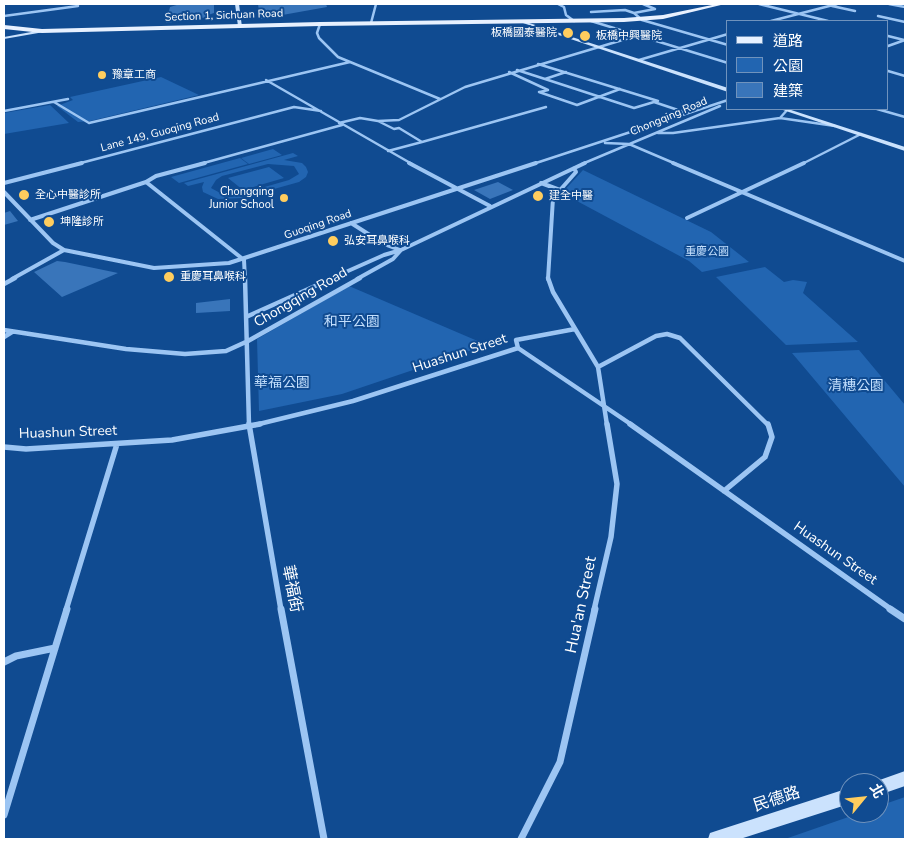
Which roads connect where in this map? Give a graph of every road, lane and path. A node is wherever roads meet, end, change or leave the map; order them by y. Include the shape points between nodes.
1 (237, 4) edge
2 (242, 4) edge
3 (376, 4) edge
4 (558, 4) edge
5 (643, 4) edge
6 (722, 4) edge
7 (759, 4) edge
8 (837, 4) edge
9 (889, 4) edge
10 (78, 6) dead end
11 (831, 6) junction
12 (905, 7) edge
13 (855, 11) dead end
14 (591, 12) dead end
15 (634, 13) junction
16 (799, 14) junction
17 (4, 16) edge
18 (878, 16) dead end
19 (642, 20) junction
20 (776, 20) edge
21 (824, 20) edge
22 (521, 21) junction
23 (574, 21) junction
24 (591, 21) junction
25 (905, 22) edge
26 (371, 23) junction
27 (320, 24) junction
28 (243, 26) junction
29 (4, 28) edge
30 (42, 31) junction
31 (726, 34) edge
32 (636, 36) junction
33 (889, 36) edge
34 (4, 37) edge
35 (708, 39) junction
36 (905, 40) edge
37 (726, 44) edge
38 (889, 46) edge
39 (600, 47) junction
40 (678, 48) junction
41 (639, 60) junction
42 (350, 62) junction
43 (726, 62) edge
44 (538, 64) junction
45 (516, 70) junction
46 (889, 71) edge
47 (509, 72) junction
48 (566, 72) junction
49 (905, 76) edge
50 (545, 79) junction
51 (266, 80) junction
52 (621, 89) junction
53 (726, 89) edge
54 (600, 97) junction
55 (68, 99) dead end
56 (440, 99) junction
57 (54, 102) junction
58 (654, 102) junction
59 (726, 102) edge
60 (726, 102) edge
61 (307, 104) junction
62 (294, 107) junction
63 (546, 107) dead end
64 (785, 110) edge
65 (789, 110) edge
66 (880, 110) edge
67 (4, 111) edge
68 (321, 111) junction
69 (687, 114) junction
70 (905, 117) edge
71 (780, 118) junction
72 (378, 121) junction
73 (341, 124) junction
74 (650, 126) junction
75 (839, 127) junction
76 (655, 133) junction
77 (861, 134) junction
78 (422, 142) junction
79 (602, 143) junction
80 (618, 143) junction
81 (629, 144) junction
82 (905, 149) edge
83 (388, 151) junction
84 (607, 152) junction
85 (574, 168) junction
86 (146, 182) junction
87 (4, 183) edge
88 (541, 183) junction
89 (457, 188) junction
90 (560, 190) junction
91 (4, 192) edge
92 (744, 193) junction
93 (490, 206) junction
94 (688, 218) dead end
95 (30, 220) junction
96 (351, 223) junction
97 (64, 250) junction
98 (401, 250) junction
99 (244, 260) junction
100 (905, 260) edge
101 (4, 284) edge
102 (246, 317) junction
103 (575, 329) junction
104 (4, 330) edge
105 (12, 332) junction
106 (4, 337) edge
107 (248, 342) junction
108 (518, 348) junction
109 (598, 367) junction
110 (602, 404) junction
111 (248, 427) junction
112 (117, 444) junction
113 (4, 447) edge
114 (724, 491) junction
115 (905, 619) edge
116 (55, 648) junction
117 (4, 662) edge
118 (905, 779) edge
119 (889, 784) edge
120 (839, 799) edge
121 (4, 815) edge
122 (324, 839) edge
123 (521, 839) edge
124 (716, 839) edge

1 - 28 street
2 - 28 street
3 - 26 street
4 - 23 street
5 - 15 street via 655,8
6 - 19 main road, Section 1, Sichuan Road
7 - 16 street
8 - 11 street
9 - 12 street
10 - 17 street
11 - 13 street
11 - 16 street
14 - 15 street via 625,10
15 - 19 street
16 - 20 street
16 - 21 street
18 - 25 street
19 - 24 main road, Section 1, Sichuan Road
19 - 35 street
22 - 23 main road, Section 1, Sichuan Road
22 - 26 main road, Section 1, Sichuan Road
22 - 39 street
23 - 24 main road, Section 1, Sichuan Road
24 - 32 street
26 - 27 main road, Section 1, Sichuan Road
27 - 28 main road, Section 1, Sichuan Road
27 - 42 street via 317,32 322,42 338,57
28 - 30 main road, Section 1, Sichuan Road
29 - 30 main road, Section 1, Sichuan Road
30 - 34 street
31 - 35 street
32 - 39 street
32 - 40 street
33 - 36 street
35 - 37 street
35 - 40 street
36 - 38 street
39 - 41 street
39 - 44 street
40 - 41 street
40 - 43 street
41 - 53 street
42 - 51 street
42 - 56 street
44 - 45 street
44 - 48 street
45 - 47 street
45 - 50 street
46 - 49 street
47 - 54 street via 548,90 539,92 577,105
47 - 56 street
48 - 50 street
48 - 52 street
50 - 54 street
51 - 57 street via 89,122
51 - 61 street
52 - 54 street
52 - 58 street via 658,101
54 - 58 street via 634,108
55 - 57 street
56 - 72 street via 399,120
57 - 67 street
58 - 69 street
59 - 69 street, Chongqing Road
60 - 76 street, Chongqing Road
61 - 62 street
61 - 68 street
62 - 68 street, Lane 149, Guoqing Road
62 - 87 street, Lane 149, Guoqing Road
63 - 78 street
64 - 71 street
65 - 75 street
66 - 70 street
68 - 73 street
69 - 74 street, Chongqing Road
71 - 75 street
71 - 76 street
72 - 73 street via 360,118
72 - 78 street via 394,129 399,128
73 - 83 street
73 - 86 street via 156,176
74 - 79 street, Guoqing Road
74 - 80 street
75 - 77 street
76 - 81 street, Chongqing Road
77 - 82 street
77 - 92 street
78 - 83 street
79 - 80 street
79 - 89 street, Guoqing Road
80 - 81 street
80 - 84 street
81 - 84 street, Chongqing Road
81 - 92 street
83 - 89 street
84 - 85 street, Chongqing Road
85 - 88 street, Chongqing Road
85 - 90 street via 576,172
86 - 95 street
86 - 99 street
88 - 90 street
88 - 93 street, Chongqing Road
89 - 93 street
89 - 96 street, Guoqing Road
90 - 103 street via 551,207 548,278
91 - 95 street, Guoqing Road
92 - 94 street
92 - 100 street
93 - 98 street, Chongqing Road
95 - 97 street, Guoqing Road
96 - 98 street via 384,244
96 - 99 street, Guoqing Road
97 - 99 street, Guoqing Road via 154,268
97 - 101 street
98 - 102 street, Chongqing Road
98 - 107 street, Chongqing Road via 393,258
99 - 102 street
102 - 107 street, Chongqing Road
103 - 108 street via 516,340
103 - 109 street
104 - 105 street
105 - 106 street
105 - 107 street via 185,354 226,351
107 - 111 street, 華福街
108 - 110 street, Huashun Street
108 - 111 street, Huashun Street via 353,402
109 - 110 street, Hua'an Street
109 - 114 street via 656,336 667,334 680,338 715,371 768,424 772,437 765,458
110 - 114 street, Huashun Street
110 - 123 street, Hua'an Street via 617,484 611,537 560,762
111 - 112 street, Huashun Street via 172,440
111 - 122 street, 華福街
112 - 113 street, Huashun Street via 26,449
112 - 116 street
114 - 115 street, Huashun Street
116 - 117 street via 16,656
116 - 121 street
118 - 119 street
120 - 124 street, 民德路

